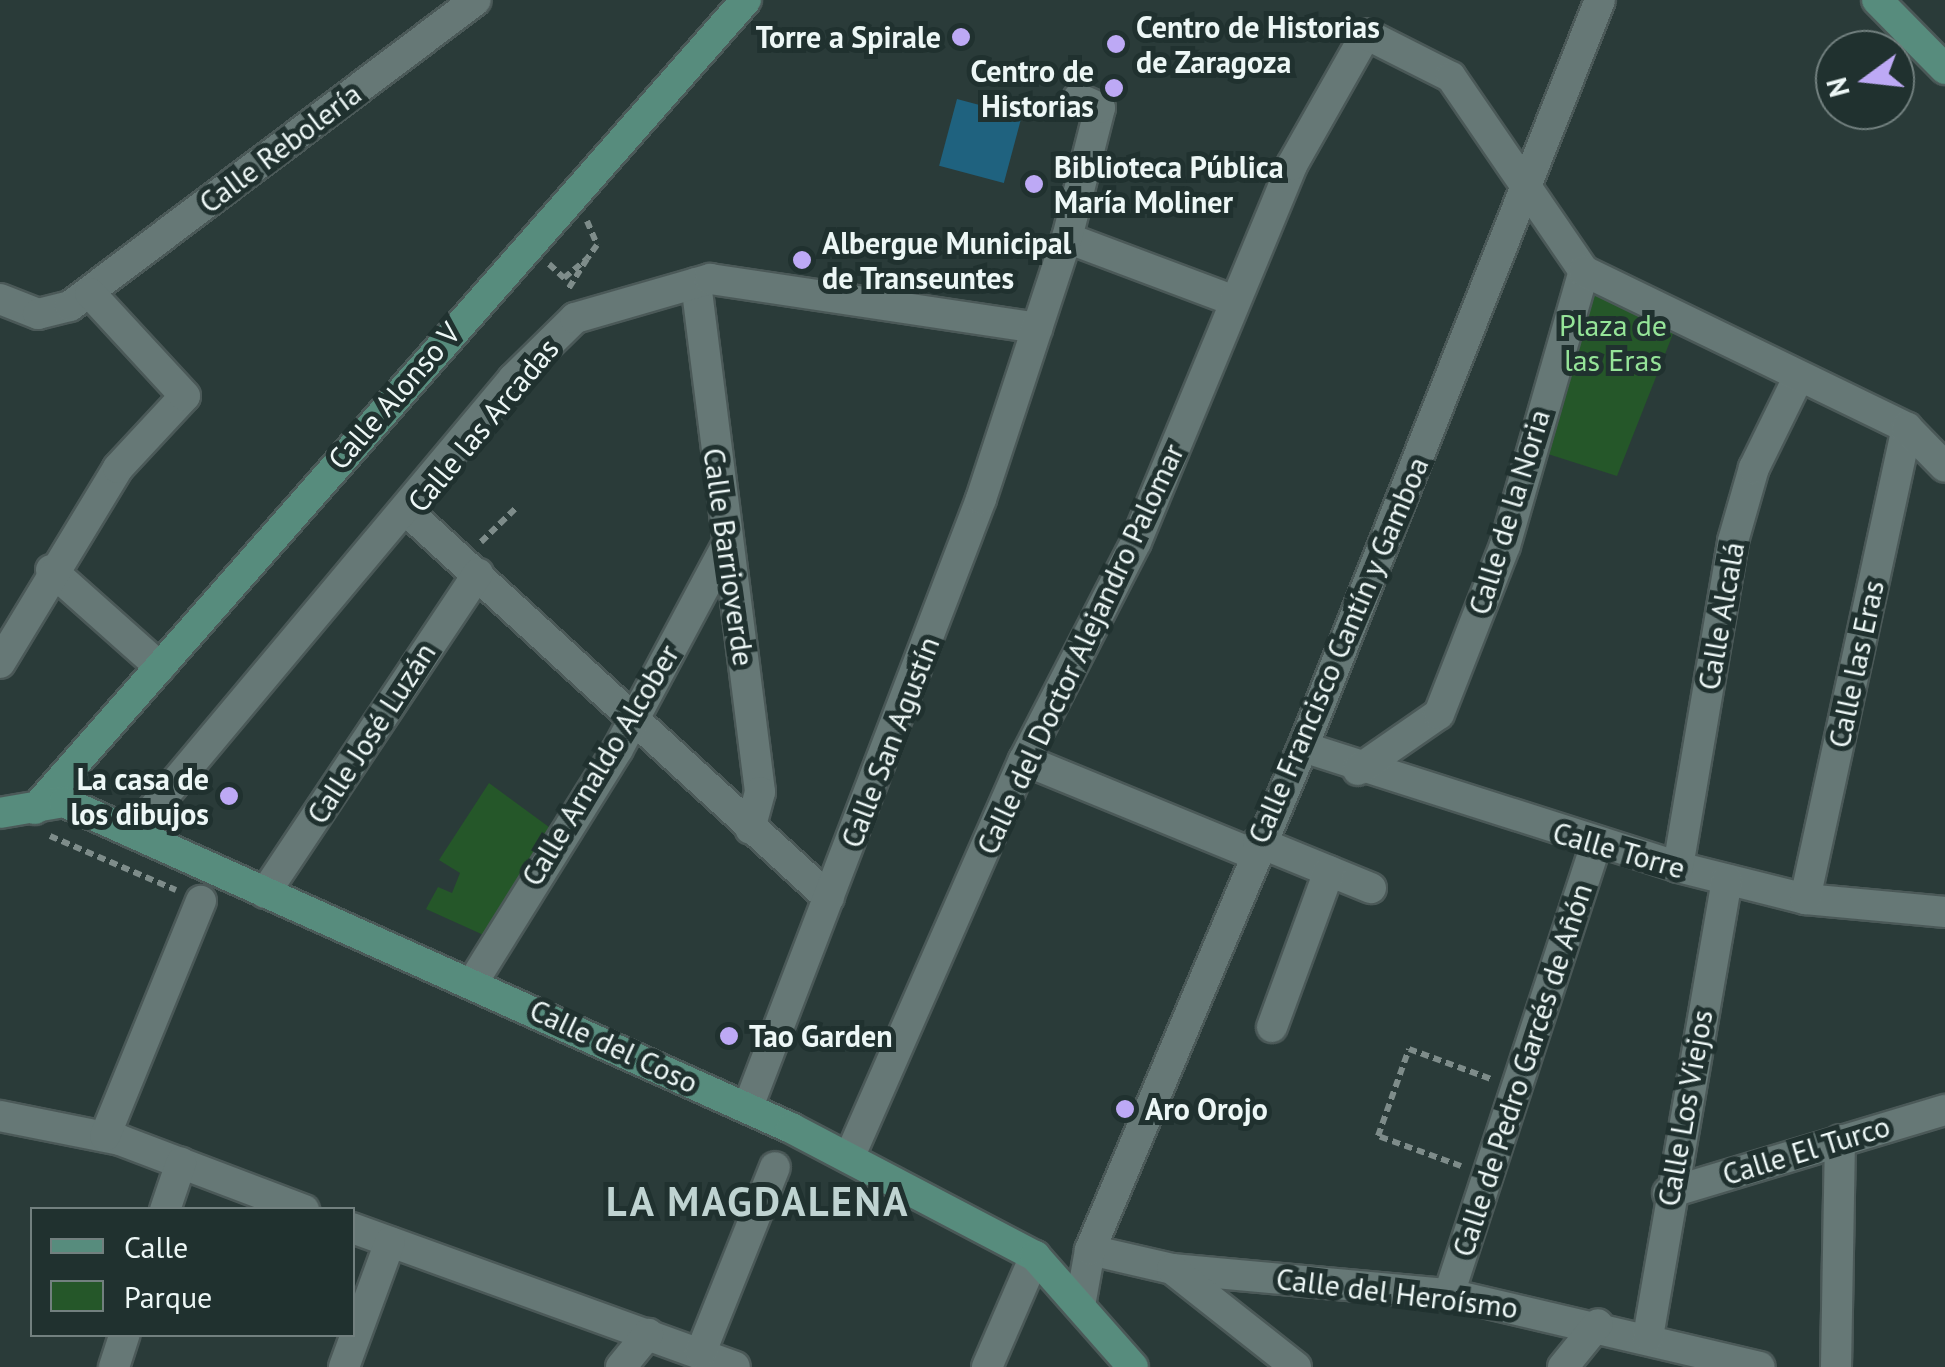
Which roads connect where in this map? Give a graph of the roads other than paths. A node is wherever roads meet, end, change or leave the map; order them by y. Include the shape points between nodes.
1 (746, 0) edge
2 (1600, 0) edge
3 (1878, 0) edge
4 (472, 1) edge
5 (1945, 69) edge
6 (1078, 98) dead end
7 (1526, 186) junction
8 (1067, 238) junction
9 (1584, 270) junction
10 (696, 283) junction
11 (90, 293) junction
12 (0, 300) edge
13 (1236, 301) junction
14 (1030, 328) junction
15 (1799, 376) junction
16 (1907, 428) junction
17 (1945, 467) edge
18 (408, 512) junction
19 (726, 547) junction
20 (470, 567) junction
21 (51, 570) junction
22 (0, 663) edge
23 (160, 667) junction
24 (631, 723) junction
25 (1304, 747) junction
26 (1024, 760) junction
27 (1358, 770) junction
28 (48, 798) junction
29 (0, 813) edge
30 (750, 829) junction
31 (133, 832) junction
32 (0, 834) edge
33 (1596, 845) junction
34 (1256, 848) junction
35 (1678, 867) junction
36 (1330, 871) junction
37 (1726, 880) junction
38 (1372, 888) dead end
39 (266, 893) junction
40 (829, 898) junction
41 (1804, 899) junction
42 (201, 901) road end
43 (1945, 912) edge
44 (473, 982) junction
45 (1272, 1027) dead end
46 (748, 1107) junction
47 (1945, 1110) edge
48 (0, 1116) edge
49 (105, 1136) junction
50 (1840, 1140) junction
51 (849, 1158) junction
52 (182, 1163) junction
53 (775, 1167) dead end
54 (1668, 1193) junction
55 (166, 1207) edge
56 (296, 1207) edge
57 (355, 1229) edge
58 (390, 1242) junction
59 (1090, 1250) junction
60 (1035, 1256) junction
61 (1172, 1269) junction
62 (1449, 1294) junction
63 (1081, 1300) junction
64 (1598, 1324) junction
65 (648, 1334) junction
66 (123, 1337) edge
67 (1648, 1338) junction
68 (723, 1362) edge
69 (114, 1367) edge
70 (344, 1367) edge
71 (620, 1367) edge
72 (987, 1367) edge
73 (1133, 1367) edge
74 (1296, 1367) edge
75 (1563, 1367) edge
76 (1760, 1367) edge
77 (1836, 1367) edge

1 - 23 street, Calle Alonso V
2 - 7 street, Calle Francisco Cantín y Gamboa
3 - 5 street
4 - 11 street, Calle Rebolería
6 - 8 street, Calle San Agustín via 1100,108
7 - 9 street
7 - 13 street, Calle del Doctor Alejandro Palomar via 1451,77 1366,34 1292,165
7 - 25 street, Calle Francisco Cantín y Gamboa
8 - 13 street
8 - 14 street, Calle San Agustín
9 - 15 street
9 - 27 street, Calle de la Noria via 1504,546 1439,714
10 - 14 street, Calle las Arcadas via 772,286
10 - 18 street, Calle las Arcadas via 587,315 513,379
10 - 19 street, Calle Barrioverde
11 - 12 street, Calle Rebolería via 38,314
11 - 21 street via 185,396 118,468
13 - 26 street, Calle del Doctor Alejandro Palomar via 1136,542
14 - 40 street, Calle San Agustín via 1022,374
15 - 16 street
15 - 35 street, Calle Alcalá via 1754,468 1733,541
16 - 17 street
16 - 41 street, Calle las Eras
18 - 20 street
18 - 31 street, Calle las Arcadas
19 - 24 street, Calle Arnaldo Alcober
19 - 30 street, Calle Barrioverde via 760,792
20 - 24 street
20 - 39 street, Calle José Luzán
21 - 22 street
21 - 23 street
23 - 28 street, Calle Alonso V
24 - 30 street
24 - 44 street, Calle Arnaldo Alcober
25 - 27 street, Calle Torre
25 - 34 street, Calle Francisco Cantín y Gamboa
26 - 34 street
26 - 51 street, Calle del Doctor Alejandro Palomar
27 - 33 street, Calle Torre
28 - 29 street
28 - 31 street, Calle del Coso
28 - 32 street
30 - 40 street
31 - 39 street, Calle del Coso
33 - 35 street, Calle Torre
33 - 62 street, Calle de Pedro Garcés de Añón
34 - 36 street
34 - 59 street, Calle Francisco Cantín y Gamboa
35 - 37 street, Calle Torre
36 - 38 street
36 - 45 street
37 - 41 street, Calle Torre
37 - 54 street, Calle Los Viejos
39 - 44 street, Calle del Coso
40 - 46 street, Calle San Agustín
41 - 43 street, Calle Torre
42 - 49 street
44 - 46 street, Calle del Coso
46 - 51 street, Calle del Coso
47 - 50 street, Calle El Turco
48 - 49 street
49 - 52 street
50 - 54 street, Calle El Turco
50 - 77 street
51 - 60 street, Calle del Coso
52 - 55 street
52 - 56 street
53 - 68 street
54 - 67 street, Calle Los Viejos
57 - 58 street
58 - 65 street
58 - 70 street
59 - 61 street, Calle del Heroísmo
59 - 63 street, Calle Francisco Cantín y Gamboa
60 - 63 street, Calle del Coso
60 - 72 street
61 - 62 street, Calle del Heroísmo
61 - 74 street
62 - 64 street, Calle del Heroísmo
63 - 73 street, Calle del Coso
64 - 67 street, Calle del Heroísmo
64 - 75 street
65 - 68 street
65 - 71 street
66 - 69 street
67 - 76 street, Calle del Heroísmo

